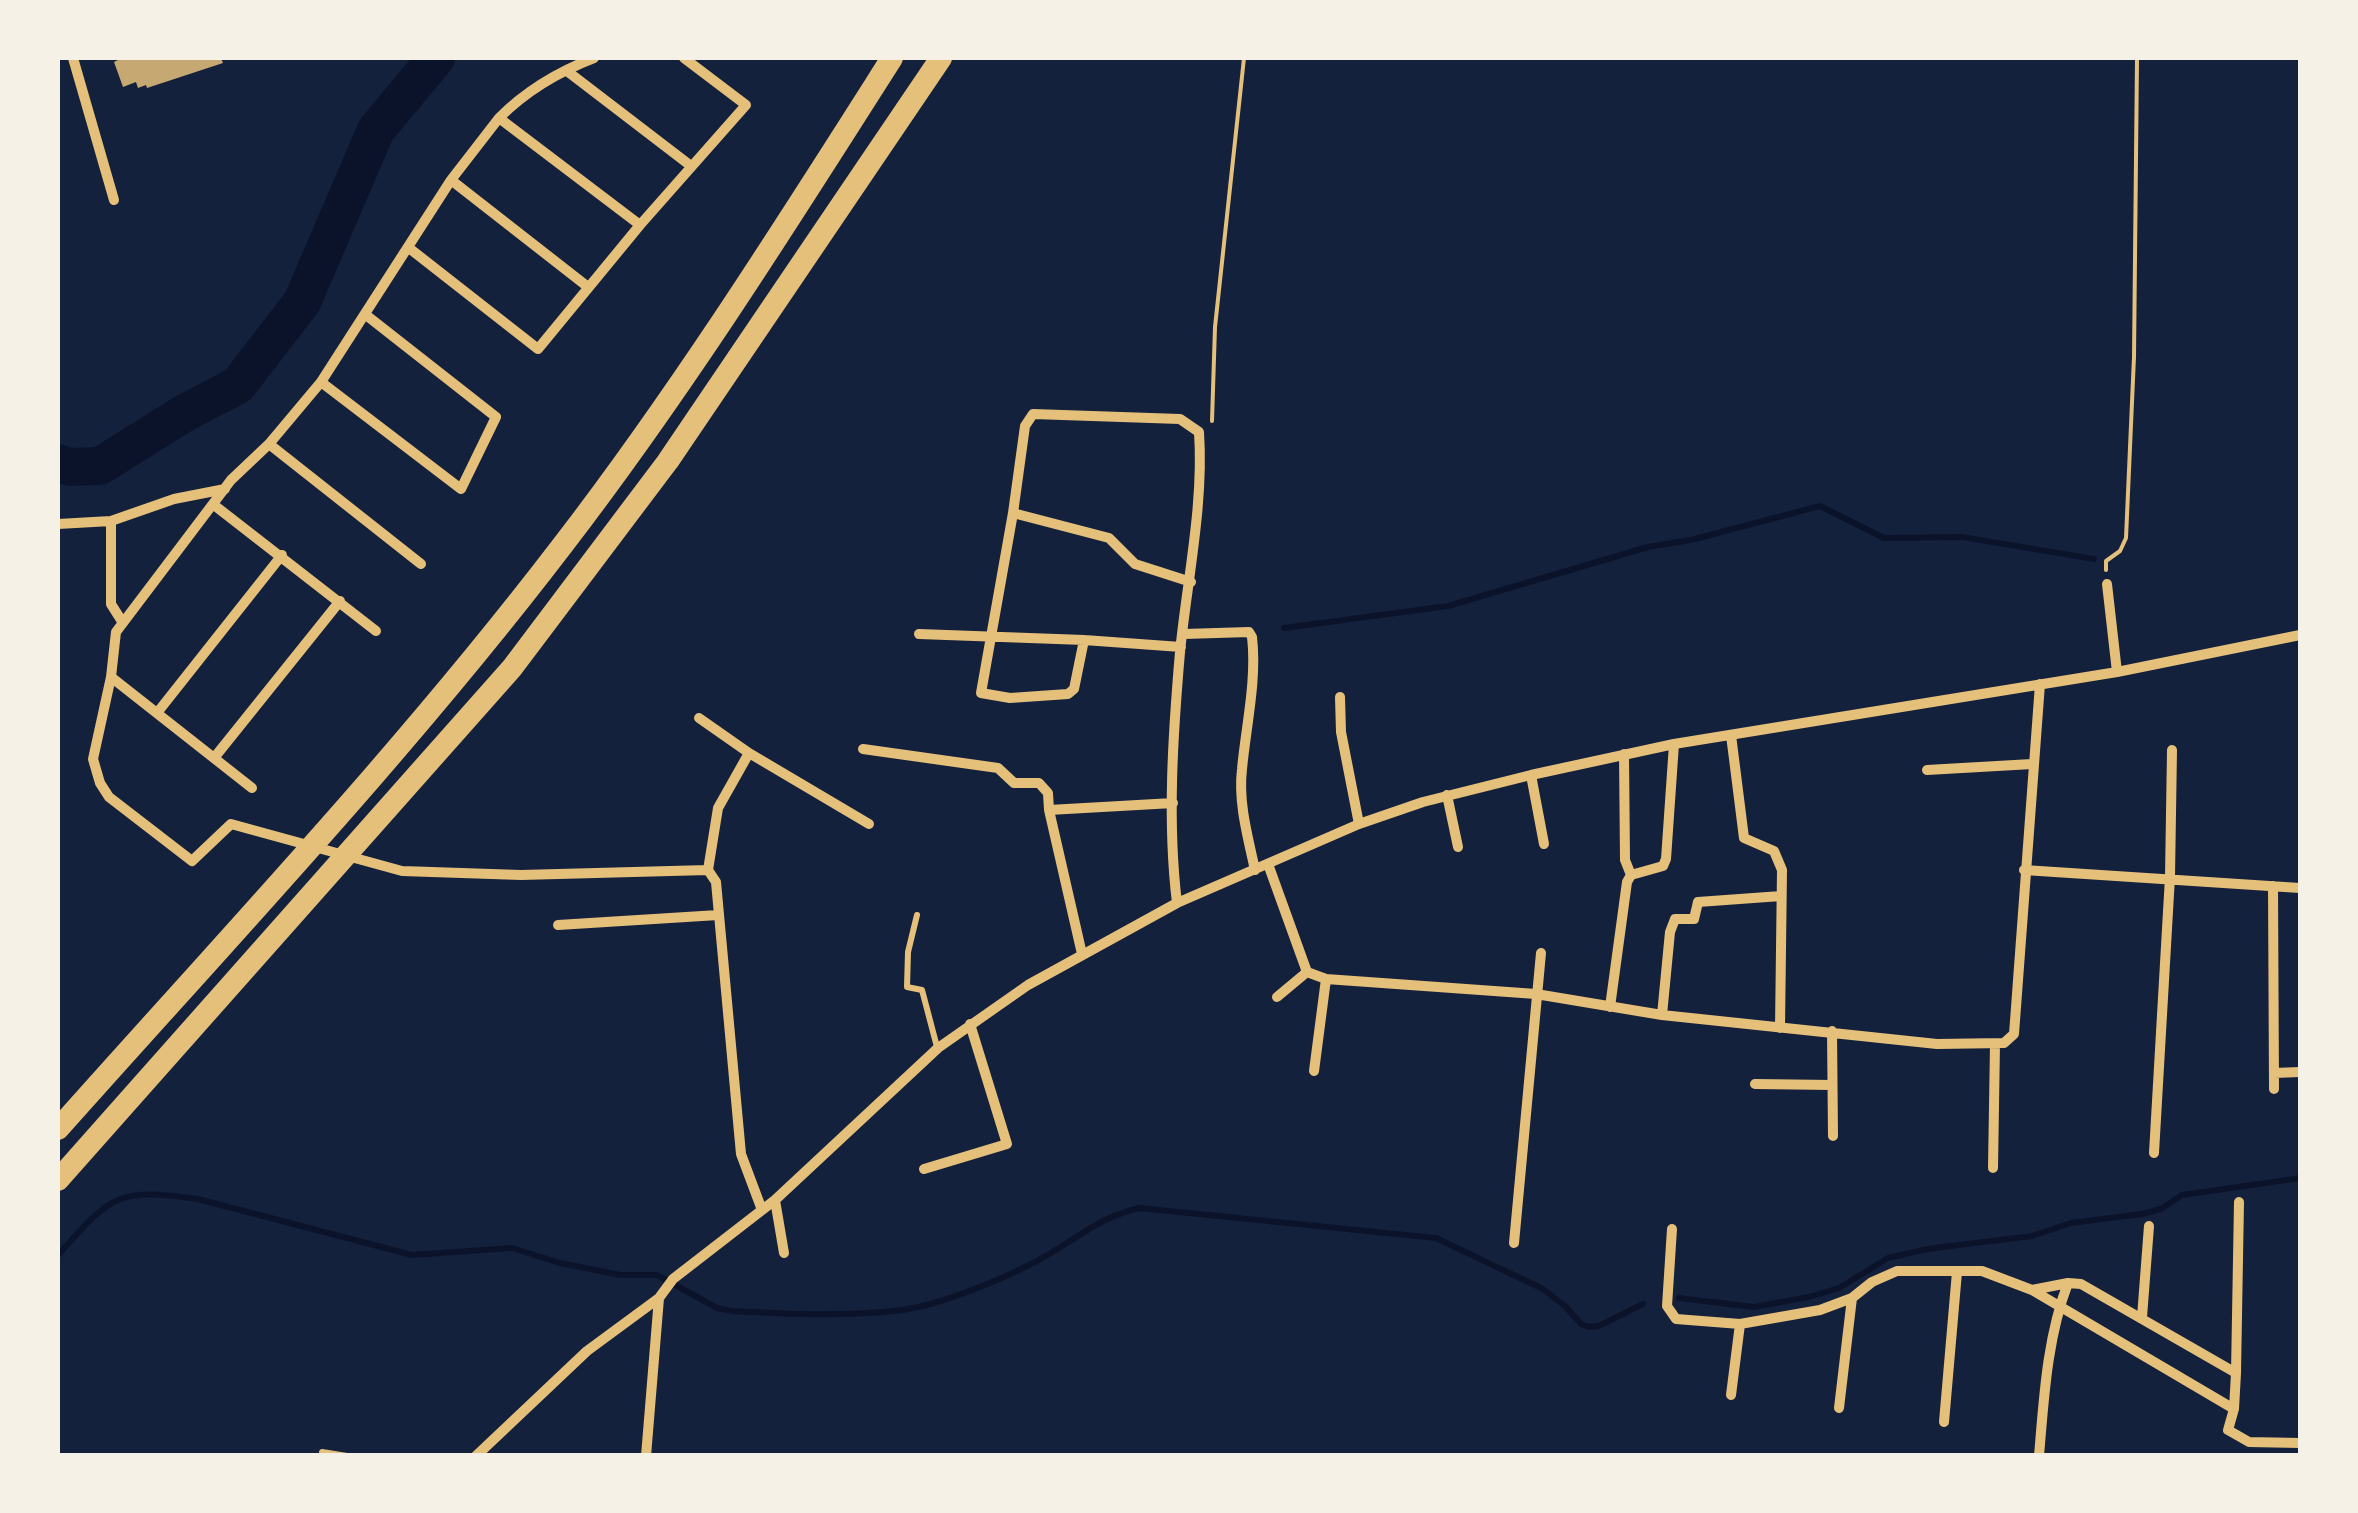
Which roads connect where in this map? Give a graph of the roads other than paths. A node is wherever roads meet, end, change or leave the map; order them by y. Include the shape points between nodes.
1 (73, 58) edge
2 (594, 58) edge
3 (684, 58) edge
4 (892, 58) edge
5 (941, 58) edge
6 (566, 70) junction
7 (499, 118) junction
8 (691, 166) junction
9 (451, 180) junction
10 (114, 200) dead end
11 (640, 224) junction
12 (409, 248) junction
13 (588, 287) junction
14 (366, 315) junction
15 (321, 382) junction
16 (269, 444) junction
17 (225, 489) junction
18 (214, 505) junction
19 (1013, 513) junction
20 (110, 521) junction
21 (58, 524) edge
22 (282, 556) junction
23 (422, 564) dead end
24 (1191, 582) junction
25 (2108, 584) road end
26 (340, 602) junction
27 (123, 623) junction
28 (376, 630) dead end
29 (919, 634) dead end
30 (1189, 634) junction
31 (2300, 635) edge
32 (990, 638) junction
33 (1084, 640) junction
34 (1181, 647) junction
35 (2118, 672) junction
36 (111, 678) junction
37 (2040, 684) junction
38 (1340, 697) dead end
39 (157, 713) junction
40 (699, 718) dead end
41 (1731, 735) junction
42 (1674, 744) junction
43 (863, 749) dead end
44 (2172, 750) dead end
45 (749, 752) junction
46 (1624, 754) junction
47 (214, 758) junction
48 (2032, 764) junction
49 (1927, 770) dead end
50 (1531, 775) junction
51 (252, 788) dead end
52 (1447, 795) junction
53 (1173, 803) junction
54 (1048, 810) junction
55 (869, 824) dead end
56 (1359, 824) junction
57 (1544, 844) dead end
58 (1458, 847) dead end
59 (1268, 864) junction
60 (708, 870) junction
61 (1255, 870) junction
62 (2024, 870) junction
63 (1632, 875) junction
64 (2170, 877) junction
65 (2272, 886) junction
66 (2300, 888) edge
67 (1781, 896) junction
68 (1177, 903) junction
69 (917, 914) dead end
70 (718, 915) junction
71 (558, 925) dead end
72 (1082, 954) junction
73 (1541, 954) dead end
74 (1308, 972) junction
75 (1326, 978) junction
76 (1536, 994) junction
77 (1277, 997) dead end
78 (1610, 1007) junction
79 (1662, 1015) junction
80 (970, 1024) junction
81 (1780, 1028) junction
82 (1832, 1031) junction
83 (1995, 1044) junction
84 (936, 1045) junction
85 (1314, 1072) dead end
86 (2300, 1072) edge
87 (2274, 1074) junction
88 (1755, 1084) dead end
89 (1832, 1085) junction
90 (2274, 1089) dead end
91 (58, 1129) edge
92 (1833, 1136) dead end
93 (2154, 1153) dead end
94 (1993, 1168) dead end
95 (924, 1170) dead end
96 (58, 1180) edge
97 (775, 1200) junction
98 (2239, 1202) dead end
99 (762, 1210) junction
100 (2149, 1226) dead end
101 (1672, 1229) dead end
102 (1514, 1243) dead end
103 (784, 1253) dead end
104 (1957, 1272) junction
105 (2068, 1282) junction
106 (666, 1289) junction
107 (2032, 1290) junction
108 (1852, 1298) junction
109 (2058, 1308) junction
110 (2142, 1317) junction
111 (1740, 1324) junction
112 (2236, 1374) junction
113 (1731, 1394) dead end
114 (1839, 1408) dead end
115 (2234, 1409) junction
116 (1944, 1422) dead end
117 (2300, 1443) edge
118 (488, 1444) junction
119 (322, 1452) dead end
120 (347, 1456) edge
121 (476, 1456) edge
122 (500, 1456) edge
123 (646, 1456) edge
124 (2039, 1456) edge

1 - 10 street
2 - 6 street
3 - 8 street via 746,105
4 - 91 highway via 773,246 563,545 363,787
5 - 96 highway via 668,461 512,668
6 - 7 street
6 - 8 street
7 - 9 street
7 - 11 street
8 - 11 street
9 - 12 street
9 - 13 street
11 - 13 street
12 - 13 street via 538,349
12 - 14 street
14 - 15 street
14 - 15 street via 496,418 461,489
15 - 16 street
16 - 17 street
16 - 23 street
17 - 18 street
17 - 20 street via 174,498
18 - 22 street
18 - 27 street
19 - 24 street via 1109,538 1135,564
19 - 24 street via 1025,426 1033,414 1180,419 1200,432
19 - 32 street
20 - 21 street
20 - 27 street via 111,604
22 - 26 street
22 - 39 street
24 - 30 street
25 - 35 street
26 - 28 street
26 - 47 street
27 - 36 street
29 - 32 street
30 - 34 street
30 - 61 street via 1252,636 1241,795
31 - 35 street
32 - 33 street
32 - 33 street via 981,693 1010,698 1074,690
33 - 34 street
34 - 53 street
35 - 37 street
36 - 39 street
36 - 60 street via 92,759 100,783 192,861 231,824 402,871
37 - 41 street
37 - 48 street
38 - 56 street
39 - 47 street
40 - 45 street
41 - 42 street
41 - 67 street via 1744,838 1778,856
42 - 46 street
42 - 63 street via 1666,860
43 - 54 street via 998,768 1014,783 1039,783 1048,794
44 - 64 street
45 - 55 street
45 - 60 street via 718,808
46 - 50 street
46 - 63 street via 1624,860
47 - 51 street
48 - 49 street
48 - 62 street
50 - 52 street
50 - 57 street
52 - 56 street
52 - 58 street
53 - 54 street
53 - 68 street
54 - 72 street
56 - 59 street
59 - 61 street
59 - 74 street
60 - 70 street via 716,882
61 - 68 street
62 - 64 street
62 - 83 street via 2014,1034
63 - 78 street
64 - 65 street
64 - 93 street
65 - 66 street
65 - 87 street
67 - 79 street via 1698,902 1696,917 1675,919
67 - 81 street
68 - 72 street
69 - 84 lane via 907,987 922,990
70 - 71 street
70 - 99 street via 741,1154
72 - 80 street
73 - 76 street
74 - 75 street
74 - 77 street
75 - 76 street
75 - 85 street
76 - 78 street
76 - 102 street
78 - 79 street
79 - 81 street
80 - 84 street
80 - 95 street via 1006,1144
81 - 82 street
82 - 83 street
82 - 89 street
83 - 94 street
84 - 97 street
86 - 87 street
87 - 90 street
88 - 89 street
89 - 92 street
97 - 99 street
97 - 103 street
98 - 112 street
99 - 106 street
100 - 110 street
101 - 111 street via 1670,1316
104 - 107 street via 1982,1271
104 - 108 street via 1897,1271
104 - 116 street
105 - 107 street
105 - 109 street
105 - 110 street
106 - 118 street via 587,1351
106 - 123 street
107 - 109 street
108 - 111 street
108 - 114 street
109 - 115 street
109 - 124 street
110 - 112 street
111 - 113 street
112 - 115 street
115 - 117 street via 2228,1430 2236,1438
118 - 121 street
118 - 122 street
119 - 120 lane

